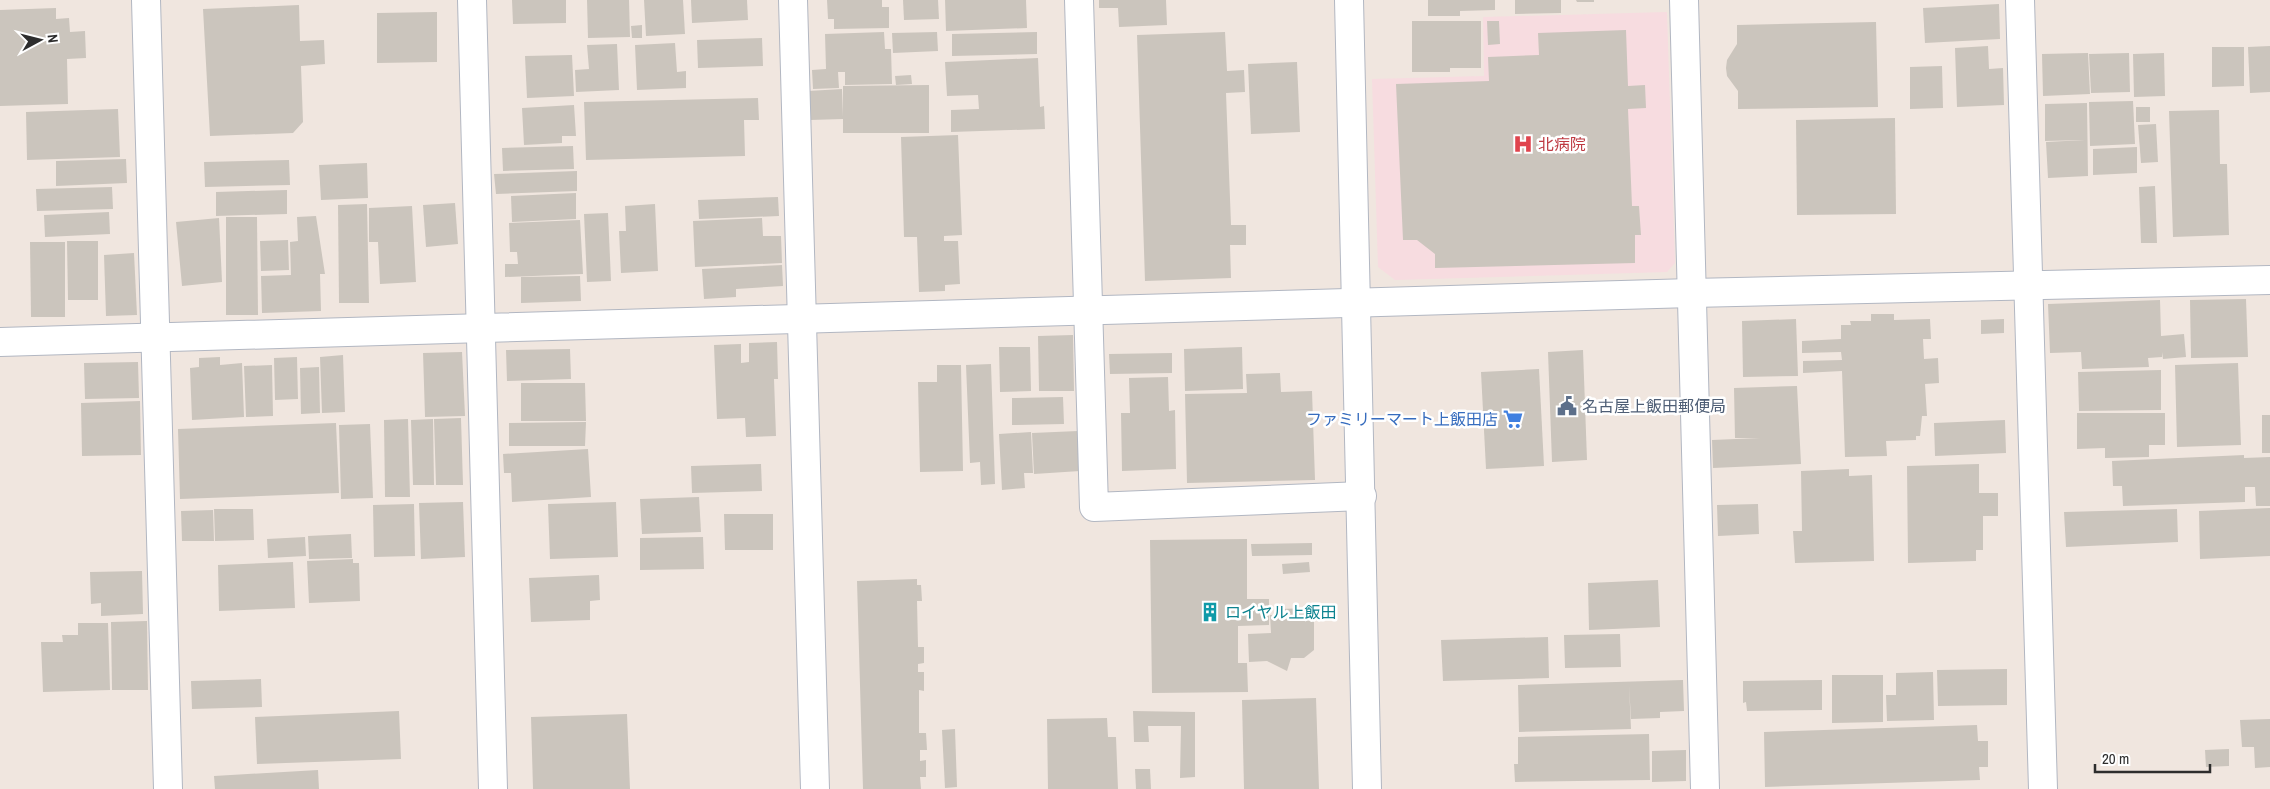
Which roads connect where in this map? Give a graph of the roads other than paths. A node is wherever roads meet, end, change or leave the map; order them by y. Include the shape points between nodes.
1 (146, 0) edge
2 (472, 0) edge
3 (793, 0) edge
4 (1079, 0) edge
5 (1349, 0) edge
6 (1684, 0) edge
7 (2020, 0) edge
8 (2270, 280) edge
9 (2029, 285) junction
10 (1692, 293) junction
11 (1357, 302) junction
12 (1087, 310) junction
13 (802, 319) junction
14 (481, 329) junction
15 (157, 338) junction
16 (0, 342) edge
17 (1362, 496) junction
18 (168, 789) edge
19 (493, 789) edge
20 (815, 789) edge
21 (1367, 789) edge
22 (1705, 789) edge
23 (2043, 789) edge

1 - 15 street
2 - 14 street
3 - 13 street
4 - 12 street
5 - 11 street
6 - 10 street
7 - 9 street
8 - 9 street
9 - 10 street
9 - 23 street
10 - 11 street
10 - 22 street
11 - 12 street
11 - 17 street
12 - 13 street
12 - 17 street via 1094,507
13 - 14 street
13 - 20 street
14 - 15 street
14 - 19 street
15 - 16 street
15 - 18 street
17 - 21 street

